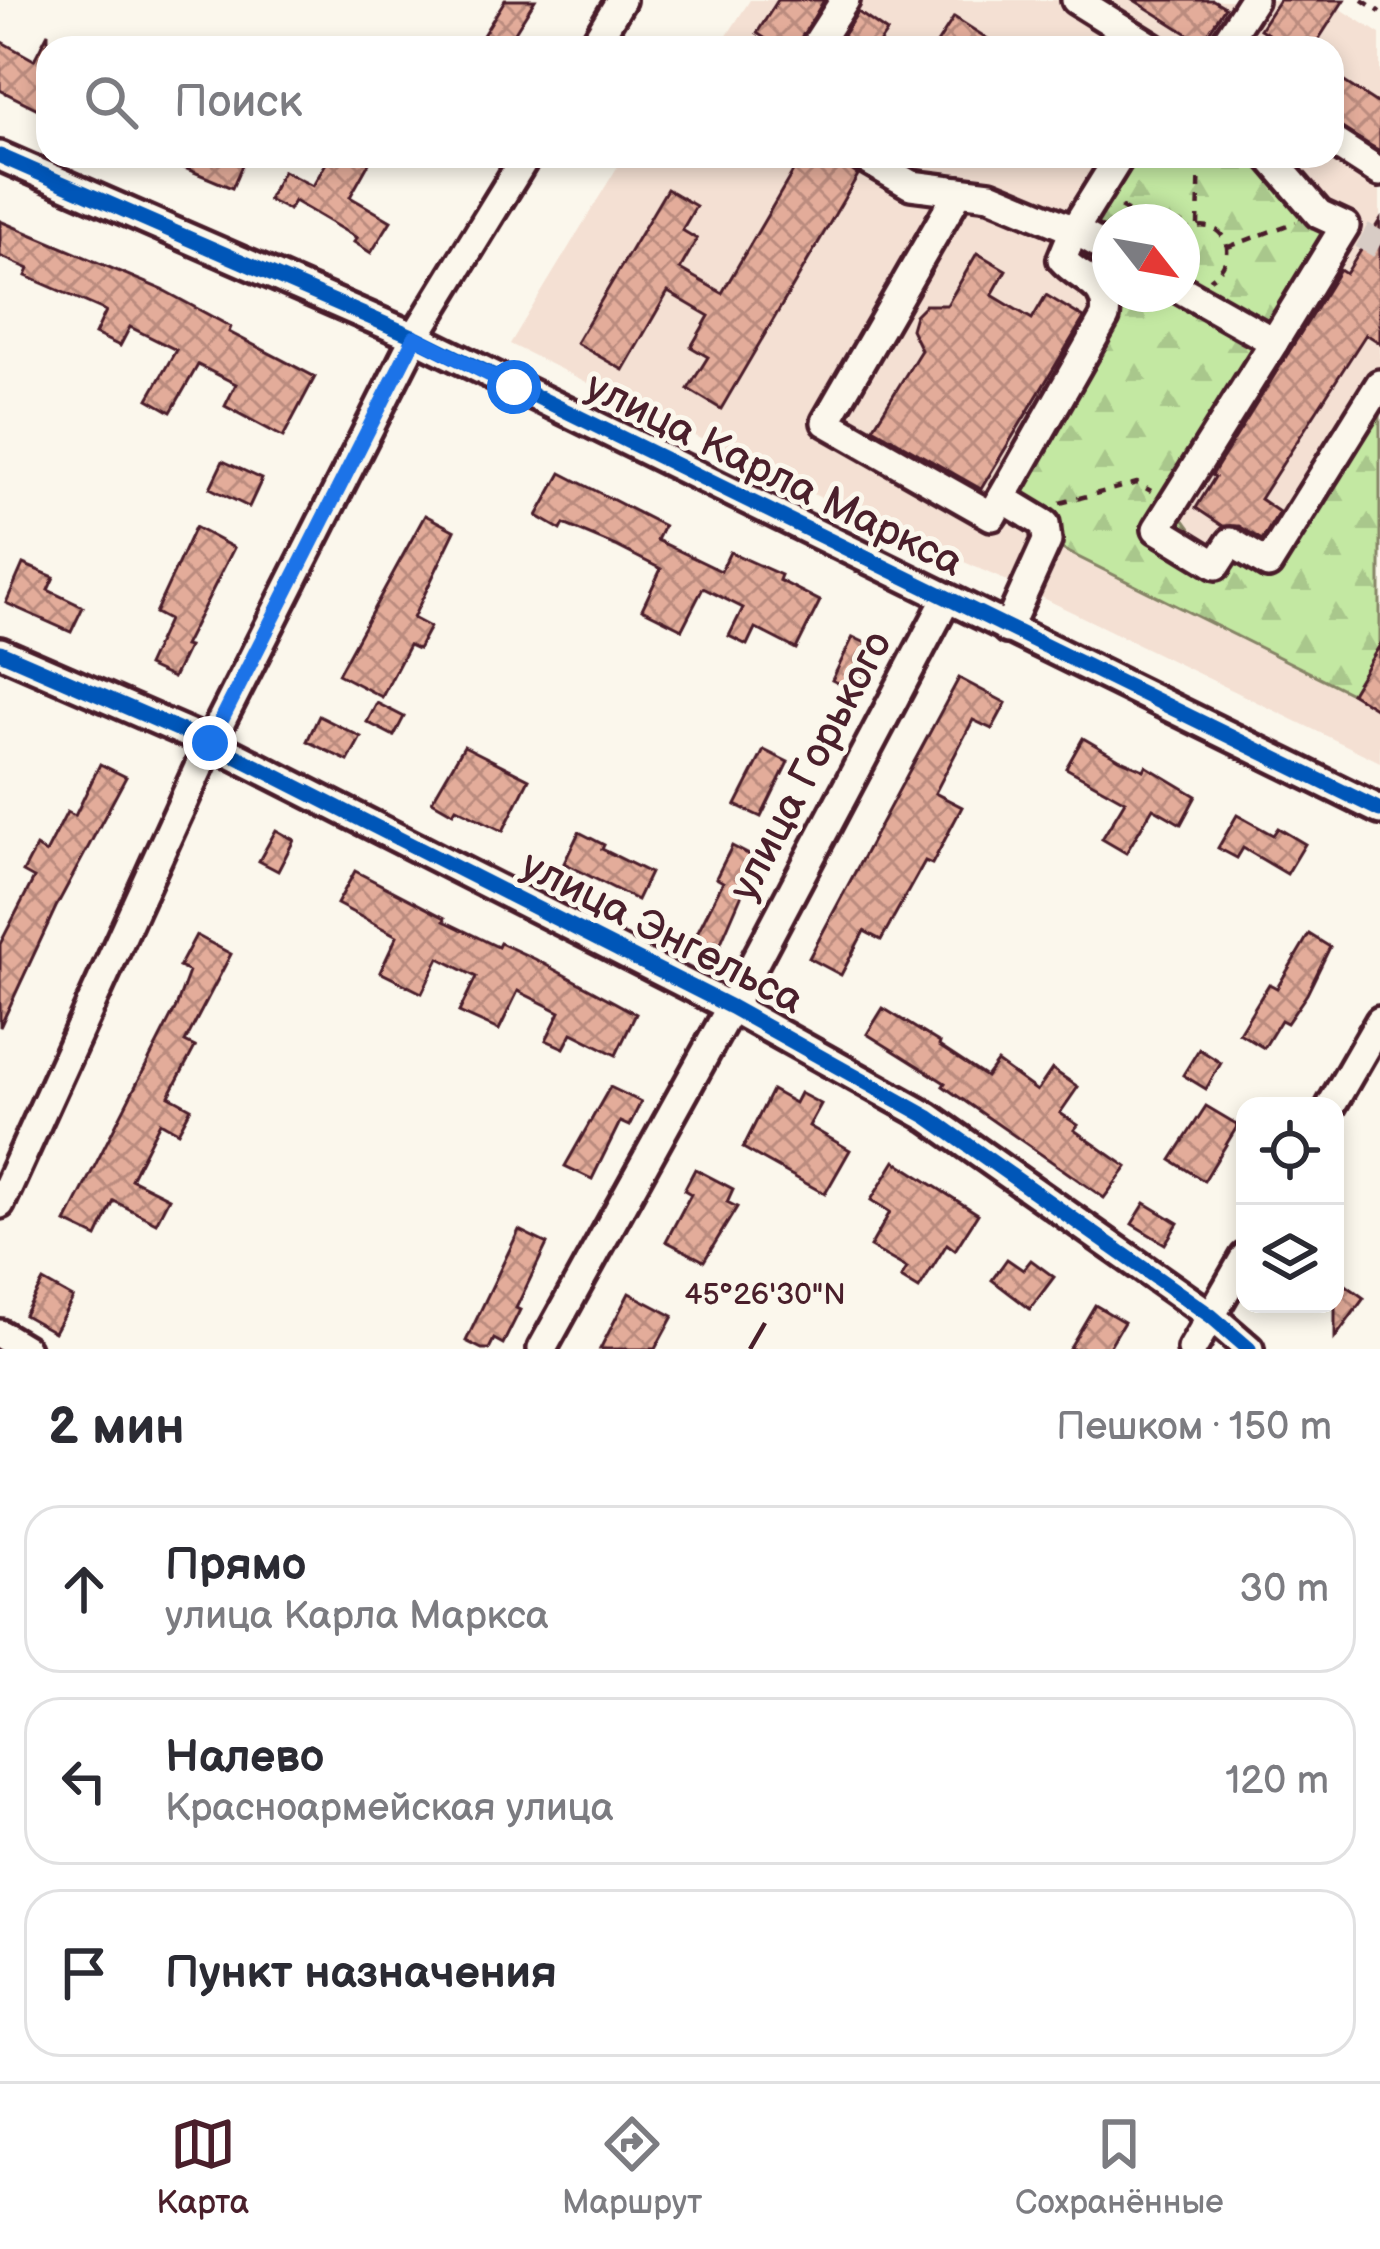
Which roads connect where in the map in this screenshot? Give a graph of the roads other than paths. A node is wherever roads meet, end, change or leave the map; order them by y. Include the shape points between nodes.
1 (621, 0) edge
2 (845, 0) edge
3 (1076, 0) edge
4 (1253, 0) edge
5 (599, 36) edge
6 (822, 36) edge
7 (1134, 36) edge
8 (1230, 36) edge
9 (1344, 149) edge
10 (0, 156) edge
11 (519, 168) edge
12 (882, 168) edge
13 (1113, 168) edge
14 (1279, 168) edge
15 (1380, 172) edge
16 (959, 191) junction
17 (1075, 230) junction
18 (1092, 240) edge
19 (1200, 295) edge
20 (415, 337) junction
21 (1274, 342) junction
22 (1380, 384) edge
23 (1005, 493) junction
24 (946, 600) junction
25 (1007, 629) junction
26 (0, 652) edge
27 (210, 743) junction
28 (1380, 810) edge
29 (731, 1006) junction
30 (1380, 1021) edge
31 (1336, 1097) edge
32 (0, 1204) edge
33 (1236, 1273) edge
34 (1211, 1316) junction
35 (0, 1334) edge
36 (26, 1349) edge
37 (542, 1349) edge
38 (1192, 1349) edge
39 (1249, 1349) edge

1 - 5 street
2 - 6 street
3 - 7 street
4 - 8 street
9 - 15 street
10 - 20 street, улица Карла Маркса
11 - 20 street
12 - 16 street via 911,185
13 - 17 street
14 - 21 street via 1319,214 1354,231
16 - 17 street via 990,195
16 - 23 street via 826,422 992,516
17 - 18 street
17 - 23 street via 1062,259 1103,290 1105,317
19 - 21 street
20 - 24 street, улица Карла Маркса
20 - 27 street
21 - 22 street via 1157,529 1216,565 1231,542 1268,564
23 - 25 street via 1045,524 1047,541
24 - 25 street, улица Карла Маркса
24 - 29 street, улица Горького
25 - 28 street, улица Карла Маркса
26 - 27 street, улица Энгельса
27 - 29 street, улица Энгельса
27 - 32 street
29 - 34 street, улица Энгельса via 928,1117
29 - 37 street, улица Горького
30 - 31 street
33 - 34 street
34 - 38 street
34 - 39 street, улица Энгельса
35 - 36 street

